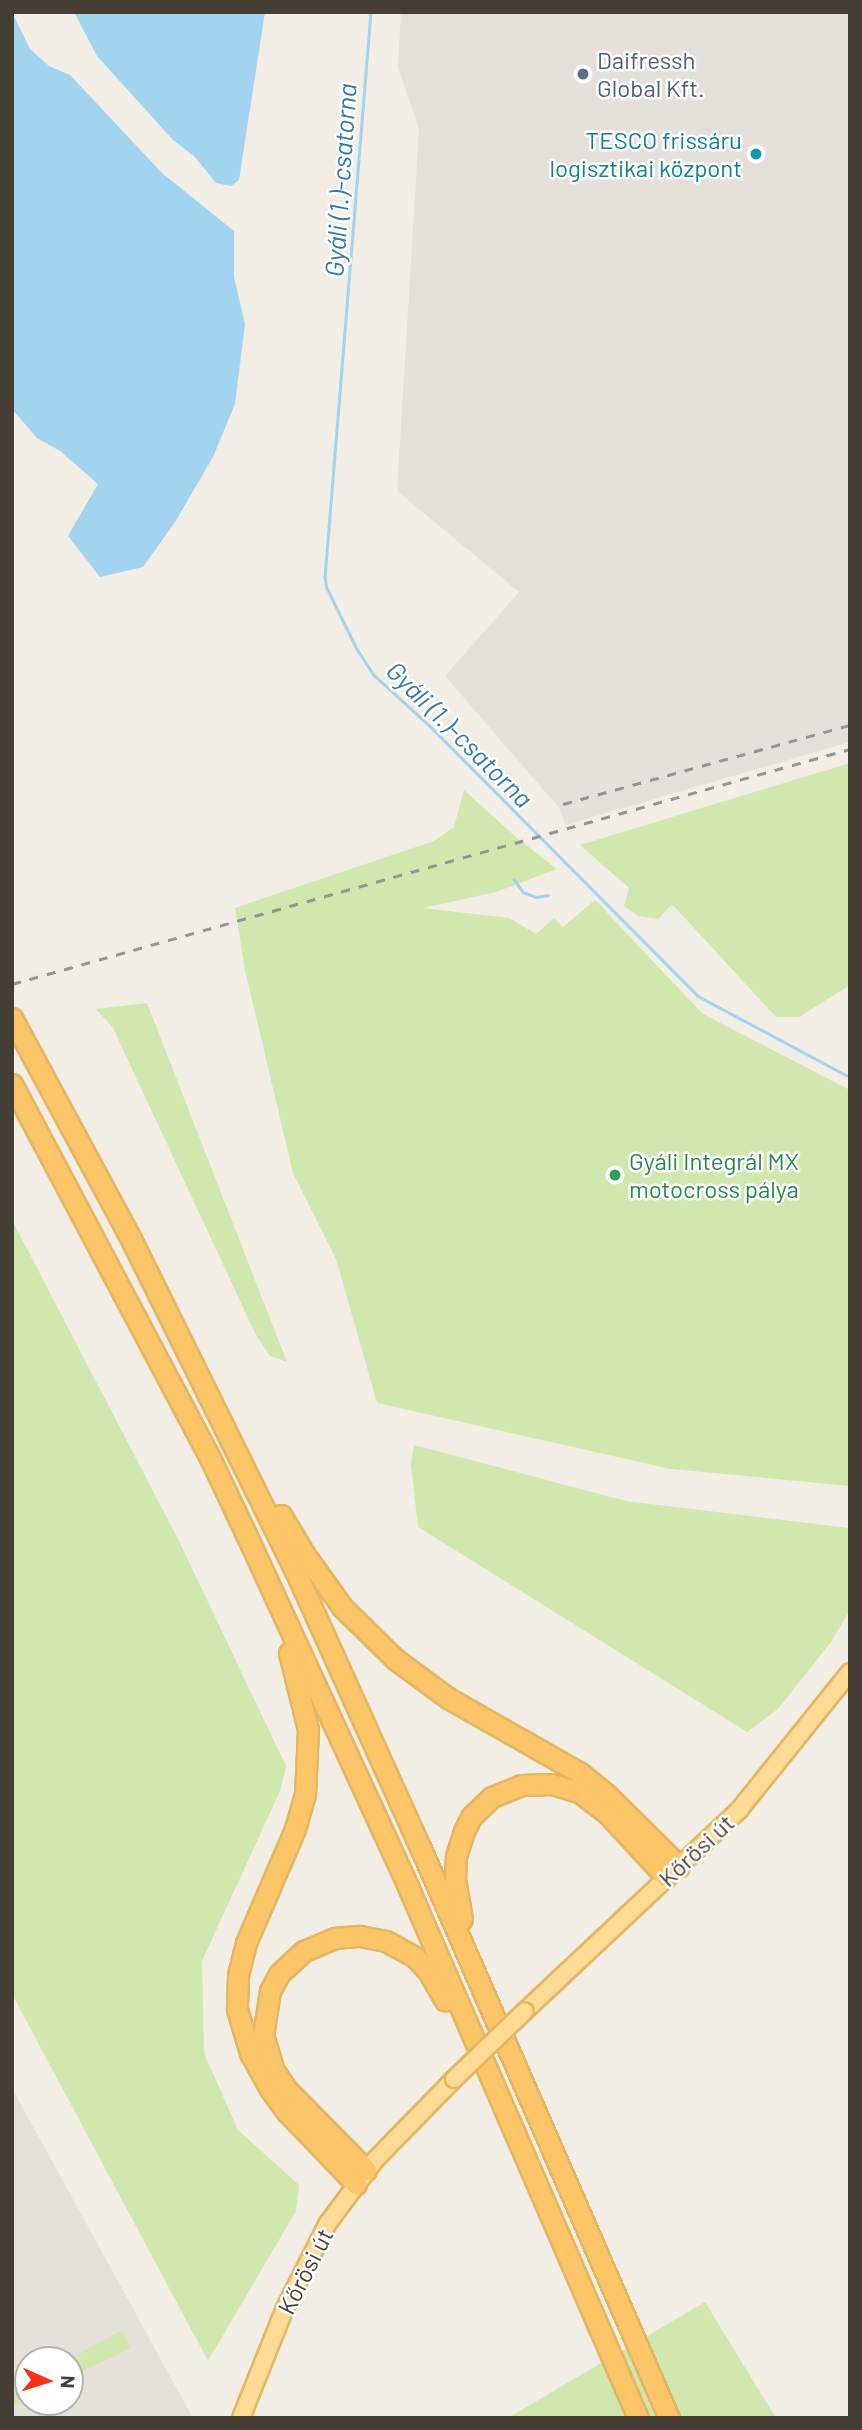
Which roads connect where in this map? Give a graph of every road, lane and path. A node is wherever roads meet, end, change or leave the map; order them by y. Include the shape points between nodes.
1 (12, 1018) edge
2 (12, 1084) edge
3 (236, 1449) junction
4 (246, 1534) junction
5 (850, 1672) edge
6 (673, 1872) junction
7 (475, 1973) junction
8 (503, 2106) junction
9 (361, 2177) junction
10 (241, 2418) edge
11 (638, 2418) edge
12 (669, 2418) edge

1 - 3 highway via 129,1235
2 - 4 highway via 198,1434
3 - 6 highway via 262,1482 316,1571 378,1644 448,1698 593,1783
3 - 7 highway
4 - 8 highway
4 - 9 highway via 253,1565 301,1690 309,1751 299,1816 239,1966 239,2021 254,2063 287,2112
5 - 6 main road, Kőrösi út via 752,1796
6 - 7 highway via 579,1792 544,1783 498,1793 471,1817 456,1856 457,1902 476,1957
6 - 9 main road, Kőrösi út, bridge via 454,2079
7 - 12 highway
8 - 9 highway via 485,2083 443,1995 415,1957 370,1937 343,1936 320,1942 292,1960 274,1982 263,2019 264,2046 287,2090
8 - 11 highway
9 - 10 main road, Kőrösi út via 306,2262

